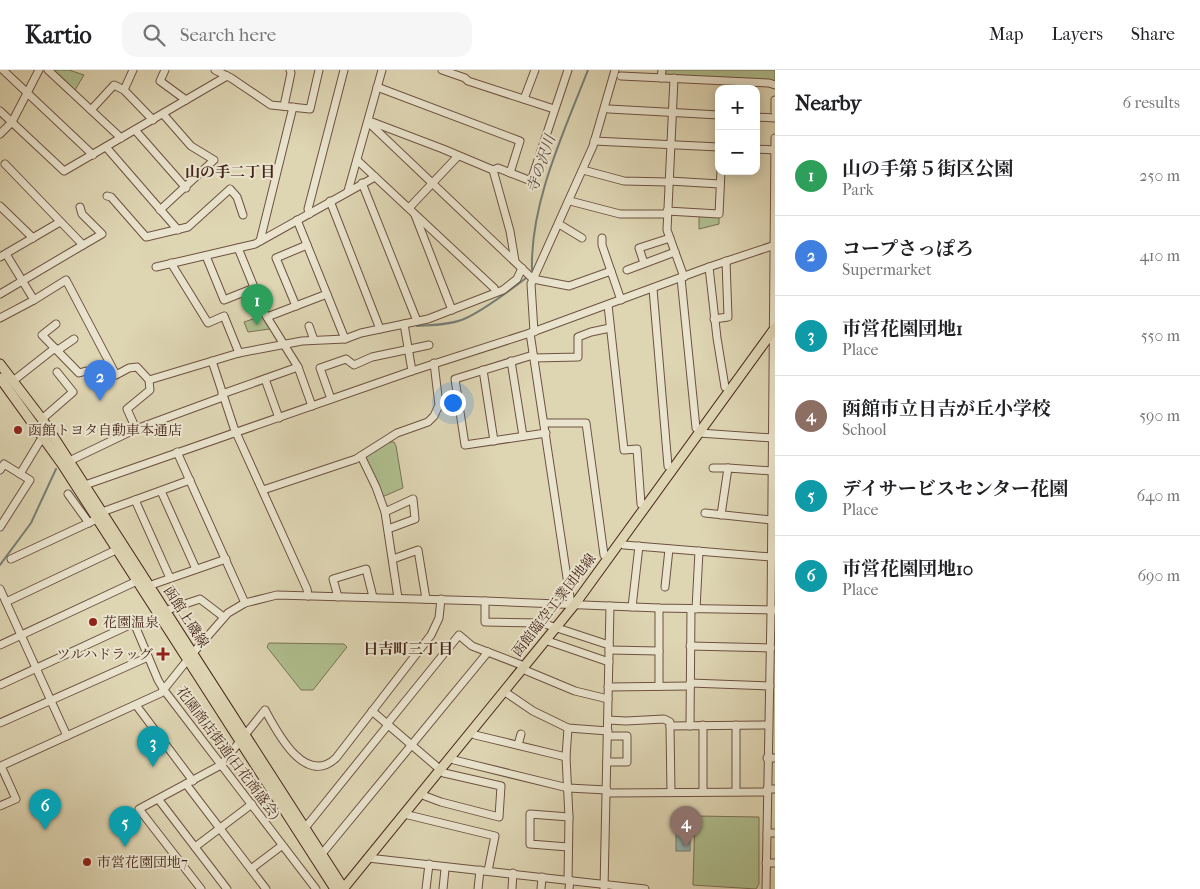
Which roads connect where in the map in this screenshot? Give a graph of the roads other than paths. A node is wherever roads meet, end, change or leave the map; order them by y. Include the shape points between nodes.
1 (3, 70) edge
2 (39, 70) edge
3 (48, 70) edge
4 (133, 70) edge
5 (166, 70) edge
6 (215, 70) edge
7 (290, 70) edge
8 (319, 70) edge
9 (344, 70) edge
10 (382, 70) edge
11 (442, 70) edge
12 (535, 70) edge
13 (568, 70) edge
14 (615, 70) edge
15 (641, 73) edge
16 (661, 74) edge
17 (227, 76) junction
18 (621, 76) dead end
19 (674, 78) junction
20 (775, 85) edge
21 (377, 87) junction
22 (124, 90) junction
23 (28, 93) junction
24 (524, 99) junction
25 (186, 100) junction
26 (775, 100) edge
27 (284, 106) junction
28 (294, 107) junction
29 (554, 109) junction
30 (609, 109) dead end
31 (91, 110) junction
32 (0, 111) edge
33 (673, 112) junction
34 (775, 112) edge
35 (163, 114) junction
36 (715, 115) edge
37 (760, 117) edge
38 (775, 118) edge
39 (153, 120) junction
40 (12, 122) junction
41 (368, 122) junction
42 (135, 130) junction
43 (0, 134) edge
44 (121, 138) junction
45 (775, 138) edge
46 (594, 141) junction
47 (671, 145) junction
48 (106, 147) junction
49 (715, 147) edge
50 (760, 149) edge
51 (775, 150) edge
52 (92, 154) junction
53 (458, 156) junction
54 (357, 160) junction
55 (5, 164) dead end
56 (775, 166) edge
57 (493, 170) junction
58 (583, 170) junction
59 (510, 173) junction
60 (721, 175) edge
61 (375, 177) junction
62 (668, 182) junction
63 (362, 183) junction
64 (432, 184) junction
65 (720, 184) junction
66 (186, 188) junction
67 (348, 191) junction
68 (107, 196) dead end
69 (330, 201) junction
70 (570, 201) junction
71 (0, 206) edge
72 (80, 207) dead end
73 (160, 210) junction
74 (411, 210) junction
75 (667, 213) junction
76 (309, 214) junction
77 (244, 215) dead end
78 (297, 220) junction
79 (60, 222) junction
80 (559, 224) junction
81 (178, 230) junction
82 (32, 238) junction
83 (582, 238) dead end
84 (602, 238) dead end
85 (670, 238) junction
86 (260, 241) junction
87 (83, 245) junction
88 (307, 245) junction
89 (774, 245) edge
90 (238, 248) junction
91 (675, 252) junction
92 (3, 254) edge
93 (206, 256) junction
94 (515, 261) junction
95 (726, 261) junction
96 (171, 263) junction
97 (644, 263) junction
98 (156, 267) dead end
99 (522, 268) junction
100 (708, 268) junction
101 (628, 270) dead end
102 (611, 271) junction
103 (683, 277) junction
104 (533, 279) junction
105 (22, 281) junction
106 (254, 288) junction
107 (653, 289) junction
108 (496, 292) junction
109 (0, 294) edge
110 (327, 294) junction
111 (34, 300) junction
112 (622, 300) junction
113 (608, 305) junction
114 (296, 306) junction
115 (452, 310) junction
116 (267, 317) junction
117 (0, 318) edge
118 (714, 319) junction
119 (417, 321) junction
120 (56, 324) dead end
121 (404, 324) junction
122 (309, 326) dead end
123 (610, 328) junction
124 (380, 329) junction
125 (532, 332) junction
126 (774, 333) edge
127 (74, 338) dead end
128 (344, 339) junction
129 (314, 340) junction
130 (284, 345) junction
131 (429, 346) dead end
132 (57, 349) junction
133 (409, 349) junction
134 (239, 353) junction
135 (534, 356) junction
136 (212, 361) junction
137 (511, 361) junction
138 (774, 361) edge
139 (0, 364) edge
140 (434, 364) junction
141 (298, 367) junction
142 (483, 370) junction
143 (86, 371) dead end
144 (412, 371) junction
145 (57, 372) dead end
146 (0, 378) edge
147 (265, 379) junction
148 (149, 380) junction
149 (13, 381) junction
150 (726, 388) dead end
151 (223, 396) junction
152 (332, 399) junction
153 (774, 400) edge
154 (312, 406) junction
155 (279, 418) junction
156 (42, 419) junction
157 (544, 423) junction
158 (136, 430) junction
159 (697, 431) junction
160 (237, 432) junction
161 (546, 433) junction
162 (43, 436) junction
163 (523, 436) junction
164 (773, 438) junction
165 (494, 441) junction
166 (177, 452) junction
167 (361, 456) junction
168 (65, 462) junction
169 (668, 466) dead end
170 (713, 468) dead end
171 (728, 468) junction
172 (773, 468) edge
173 (0, 470) edge
174 (20, 474) junction
175 (190, 480) junction
176 (85, 485) junction
177 (263, 490) junction
178 (161, 491) junction
179 (68, 494) dead end
180 (135, 500) junction
181 (641, 504) dead end
182 (773, 505) edge
183 (385, 512) junction
184 (705, 513) dead end
185 (721, 515) junction
186 (96, 518) junction
187 (771, 520) junction
188 (0, 527) edge
189 (388, 529) junction
190 (773, 538) edge
191 (624, 545) dead end
192 (638, 546) junction
193 (669, 549) junction
194 (116, 550) junction
195 (699, 552) junction
196 (604, 555) dead end
197 (771, 557) junction
198 (226, 559) junction
199 (393, 559) junction
200 (11, 560) dead end
201 (196, 569) junction
202 (170, 578) junction
203 (773, 578) edge
204 (137, 581) junction
205 (154, 584) dead end
206 (665, 587) dead end
207 (0, 589) edge
208 (308, 596) junction
209 (338, 597) junction
210 (373, 598) junction
211 (398, 598) junction
212 (426, 599) junction
213 (441, 600) junction
214 (485, 601) junction
215 (6, 602) junction
216 (245, 603) junction
217 (573, 604) junction
218 (610, 606) junction
219 (632, 607) junction
220 (659, 608) junction
221 (170, 609) dead end
222 (693, 609) junction
223 (773, 610) edge
224 (221, 615) dead end
225 (556, 627) junction
226 (21, 635) junction
227 (545, 640) junction
228 (0, 645) edge
229 (690, 646) junction
230 (609, 647) junction
231 (772, 650) edge
232 (659, 651) junction
233 (488, 652) junction
234 (148, 656) junction
235 (191, 657) junction
236 (609, 662) junction
237 (37, 668) junction
238 (525, 668) junction
239 (690, 684) junction
240 (0, 685) edge
241 (659, 686) junction
242 (608, 688) junction
243 (772, 688) edge
244 (164, 690) junction
245 (508, 694) dead end
246 (608, 699) junction
247 (52, 701) junction
248 (136, 705) junction
249 (372, 711) junction
250 (608, 720) junction
251 (0, 723) edge
252 (387, 724) junction
253 (736, 725) junction
254 (768, 725) junction
255 (670, 726) junction
256 (690, 726) junction
257 (703, 726) junction
258 (568, 728) junction
259 (608, 733) junction
260 (521, 734) dead end
261 (475, 735) dead end
262 (67, 736) junction
263 (243, 738) junction
264 (412, 745) junction
265 (518, 745) junction
266 (566, 757) junction
267 (771, 758) edge
268 (454, 760) dead end
269 (607, 762) junction
270 (222, 765) junction
271 (0, 766) edge
272 (436, 766) dead end
273 (444, 773) dead end
274 (190, 782) junction
275 (568, 788) junction
276 (770, 790) edge
277 (607, 791) junction
278 (671, 792) junction
279 (703, 792) junction
280 (736, 792) junction
281 (426, 796) dead end
282 (159, 800) junction
283 (252, 804) junction
284 (0, 806) edge
285 (404, 814) junction
286 (569, 817) junction
287 (305, 828) junction
288 (220, 829) junction
289 (766, 833) junction
290 (775, 833) edge
291 (195, 847) junction
292 (280, 847) dead end
293 (568, 847) junction
294 (322, 855) junction
295 (368, 858) junction
296 (766, 862) junction
297 (775, 863) edge
298 (429, 864) junction
299 (251, 869) junction
300 (446, 869) dead end
301 (484, 870) junction
302 (513, 873) junction
303 (542, 877) junction
304 (569, 880) junction
305 (604, 887) edge
306 (262, 888) edge
307 (201, 889) edge
308 (227, 889) edge
309 (316, 889) edge
310 (342, 889) edge
311 (426, 889) edge
312 (443, 889) edge
313 (478, 889) edge
314 (512, 889) edge
315 (541, 889) edge
316 (570, 889) edge
317 (645, 889) edge
318 (766, 889) edge

1 - 23 street
2 - 23 street
3 - 31 street
4 - 22 street
5 - 25 street via 160,81
6 - 17 street
7 - 27 street
8 - 28 street via 310,109
9 - 76 street
10 - 21 street
11 - 24 street
12 - 24 street
13 - 29 street
14 - 46 street
15 - 16 street
15 - 18 street
16 - 19 street
17 - 25 street
17 - 27 street via 271,105
19 - 20 street
19 - 33 street
21 - 41 street
21 - 59 street via 520,141
22 - 31 street via 114,85
22 - 39 street
23 - 40 street
23 - 52 street
24 - 29 street
25 - 35 street
26 - 34 street
27 - 28 street
28 - 86 street
29 - 59 street via 531,181
30 - 33 street
31 - 44 street
32 - 40 street
33 - 36 street
33 - 47 street
35 - 39 street
35 - 66 street via 191,146 214,160
37 - 38 street
39 - 42 street
40 - 43 street
40 - 52 street via 64,171
41 - 53 street
41 - 54 street
41 - 64 street
42 - 44 street
42 - 66 street
44 - 48 street
45 - 51 street
46 - 47 street
46 - 58 street
47 - 49 street
47 - 62 street
48 - 52 street
48 - 73 street
50 - 51 street
51 - 56 street
53 - 57 street
53 - 64 street
54 - 61 street
54 - 67 street
55 - 79 street
56 - 89 street
57 - 59 street via 498,168
57 - 94 street
58 - 62 street via 624,181
58 - 70 street
60 - 65 street
61 - 63 street
61 - 74 street
62 - 65 street
62 - 75 street
63 - 67 street
63 - 119 street
64 - 74 street
64 - 94 street
65 - 75 street via 718,214
66 - 73 street
67 - 69 street
68 - 81 street via 146,237
69 - 76 street
69 - 124 street
70 - 75 street via 620,214
70 - 80 street
71 - 82 street
72 - 87 street via 82,214 102,234
73 - 81 street
74 - 108 street
74 - 115 street
75 - 85 street
76 - 78 street
77 - 81 street via 230,189 188,227
78 - 86 street
78 - 88 street
79 - 82 street
79 - 87 street
80 - 83 street
80 - 104 street
82 - 92 street
84 - 102 street
85 - 91 street
85 - 97 street via 639,248
86 - 90 street
87 - 105 street
88 - 110 street
88 - 114 street via 276,258
89 - 95 street
89 - 126 street
90 - 93 street
90 - 106 street
91 - 97 street
91 - 103 street
92 - 105 street
93 - 96 street
93 - 106 street via 224,300
94 - 99 street
95 - 100 street
95 - 118 street via 728,317
96 - 98 street
96 - 134 street via 208,323 224,316
97 - 101 street
99 - 104 street
99 - 108 street via 517,279
100 - 103 street
100 - 118 street
102 - 104 street via 569,286
102 - 112 street
103 - 107 street
103 - 159 street
104 - 125 street
105 - 109 street
105 - 111 street
106 - 116 street
107 - 112 street
107 - 169 street
108 - 115 street
110 - 114 street
110 - 128 street
111 - 117 street
111 - 148 street via 66,280 116,375 137,367
112 - 113 street
113 - 123 street
113 - 125 street
114 - 116 street
115 - 119 street
116 - 130 street
118 - 150 street
119 - 121 street
120 - 132 street via 42,335
121 - 124 street
121 - 133 street
122 - 129 street
123 - 135 street via 578,337 578,357
123 - 181 street via 624,450 637,449
124 - 128 street
125 - 135 street
125 - 140 street
126 - 138 street
126 - 159 main road, 函館臨空工業団地線
127 - 132 street
128 - 129 street
129 - 130 street
130 - 134 street
130 - 141 street
131 - 133 street
132 - 143 street via 79,373
132 - 149 street
133 - 144 street
133 - 152 street via 372,357 354,365 346,359 320,368
134 - 136 street
135 - 137 street
135 - 157 street
136 - 148 street
136 - 151 street
137 - 142 street
137 - 163 street
138 - 153 street
139 - 149 main road, 函館上磯線
140 - 144 street
140 - 167 street via 439,401 434,416 424,424 397,433
141 - 147 street
141 - 154 street
142 - 165 street
142 - 165 street via 455,379 466,445
144 - 152 street
145 - 156 street via 73,392
146 - 162 main road, 函館上磯線
147 - 151 street
147 - 155 street
148 - 158 street via 150,390 127,409
149 - 156 main road, 函館上磯線
151 - 158 street
151 - 160 street
152 - 154 street
153 - 164 street
154 - 155 street
155 - 160 street
156 - 168 main road, 函館上磯線
157 - 161 street
157 - 196 street via 586,423
158 - 168 street
159 - 164 street
159 - 217 main road, 函館臨空工業団地線
160 - 166 street
160 - 177 street
161 - 163 street
161 - 217 street
162 - 168 main road, 函館上磯線
162 - 174 street
163 - 165 street
164 - 172 street
166 - 175 street
166 - 176 street
167 - 177 street
167 - 183 street
168 - 176 main road, 函館上磯線
168 - 186 main road, 函館上磯線
170 - 171 street
171 - 172 street
171 - 185 street
172 - 182 street
173 - 174 street via 4,464
174 - 188 street via 30,480
175 - 178 street
175 - 198 street
176 - 186 main road, 函館上磯線
177 - 208 street
178 - 180 street
178 - 201 street
179 - 186 street
180 - 186 street
180 - 202 street
182 - 187 street
183 - 189 street
183 - 189 street via 413,499 415,519
184 - 185 street
185 - 187 street
186 - 194 main road, 函館上磯線
186 - 200 street
186 - 235 main road, 函館上磯線
187 - 190 street
189 - 199 street
190 - 197 street
191 - 192 street
192 - 193 street
192 - 219 street
193 - 195 street
193 - 206 street
194 - 204 main road, 函館上磯線
194 - 215 street
195 - 197 street
195 - 222 street
197 - 203 street
198 - 201 street
198 - 216 street
199 - 211 street
199 - 212 street via 418,550
201 - 202 street
202 - 205 street
203 - 223 street
204 - 226 street
204 - 235 main road, 函館上磯線
207 - 215 street
208 - 209 street
208 - 216 street via 277,595
209 - 210 street
209 - 210 street via 333,579 366,569
210 - 211 street
211 - 212 street
212 - 213 street
213 - 214 street
213 - 249 street via 434,631
214 - 217 street
214 - 225 street via 485,622 542,623
215 - 226 street
216 - 235 street via 228,613
217 - 218 street
217 - 225 main road, 函館臨空工業団地線
218 - 219 street
218 - 230 street
219 - 220 street
220 - 222 street
220 - 232 street
221 - 224 street via 200,599
222 - 223 street
222 - 229 street
223 - 231 street
225 - 227 main road, 函館臨空工業団地線
225 - 230 street
226 - 228 street
226 - 237 street
227 - 236 street
227 - 238 main road, 函館臨空工業団地線
229 - 231 street
229 - 239 street
230 - 232 street
230 - 236 street
231 - 243 street
232 - 241 street
233 - 238 street
233 - 252 street via 472,646 459,635
233 - 264 street
234 - 237 street, 花園商店街通(日花商盛会) via 134,623
234 - 244 street, 花園商店街通(日花商盛会)
234 - 247 street
235 - 244 street
235 - 263 main road, 函館上磯線
236 - 242 street
237 - 240 street
237 - 247 street
238 - 246 street via 576,692
238 - 285 main road, 函館臨空工業団地線
239 - 241 street
239 - 243 street
239 - 256 street
241 - 242 street
242 - 246 street
243 - 254 street
244 - 248 street
244 - 270 street, 花園商店街通(日花商盛会)
245 - 258 street
246 - 250 street
247 - 251 street
247 - 262 street
248 - 262 street
248 - 274 street
249 - 252 street
249 - 263 street via 336,758 319,766 308,765 298,758 278,734 265,710
250 - 255 street via 664,719 670,722
250 - 259 street
252 - 264 street
252 - 287 street
253 - 254 street
253 - 257 street
253 - 280 street
254 - 267 street
255 - 256 street
255 - 278 street
256 - 257 street
257 - 279 street
258 - 259 street
258 - 266 street
259 - 269 street
259 - 269 street via 627,736 627,762
260 - 265 street
261 - 265 street
262 - 271 street
263 - 270 street
263 - 287 main road, 函館上磯線
263 - 310 main road, 函館上磯線
264 - 272 street
264 - 294 street
265 - 266 street
266 - 275 street
267 - 276 street
268 - 275 street
269 - 277 street
270 - 274 street
270 - 283 street, 花園商店街通(日花商盛会)
271 - 284 street via 16,799
273 - 281 street via 501,786 500,817
274 - 282 street
274 - 288 street
275 - 277 street
275 - 286 street
276 - 280 street
276 - 289 street
277 - 278 street
277 - 305 street
278 - 279 street
279 - 280 street
282 - 291 street
282 - 307 street via 139,809
283 - 288 street
283 - 309 street, 花園商店街通(日花商盛会)
285 - 295 main road, 函館臨空工業団地線
285 - 301 street via 494,836
286 - 293 street
286 - 293 street via 530,814 530,844
287 - 294 main road, 函館上磯線
288 - 291 street
288 - 299 street
289 - 290 street
289 - 296 street
291 - 308 street
292 - 299 street
293 - 304 street
294 - 310 main road, 函館上磯線
295 - 298 street
295 - 310 main road, 函館臨空工業団地線
296 - 297 street
296 - 318 street
298 - 301 street
298 - 311 street
299 - 306 street
300 - 312 street
301 - 302 street
301 - 313 street
302 - 303 street
302 - 314 street
303 - 304 street
303 - 315 street
304 - 305 street
304 - 316 street
305 - 317 street

